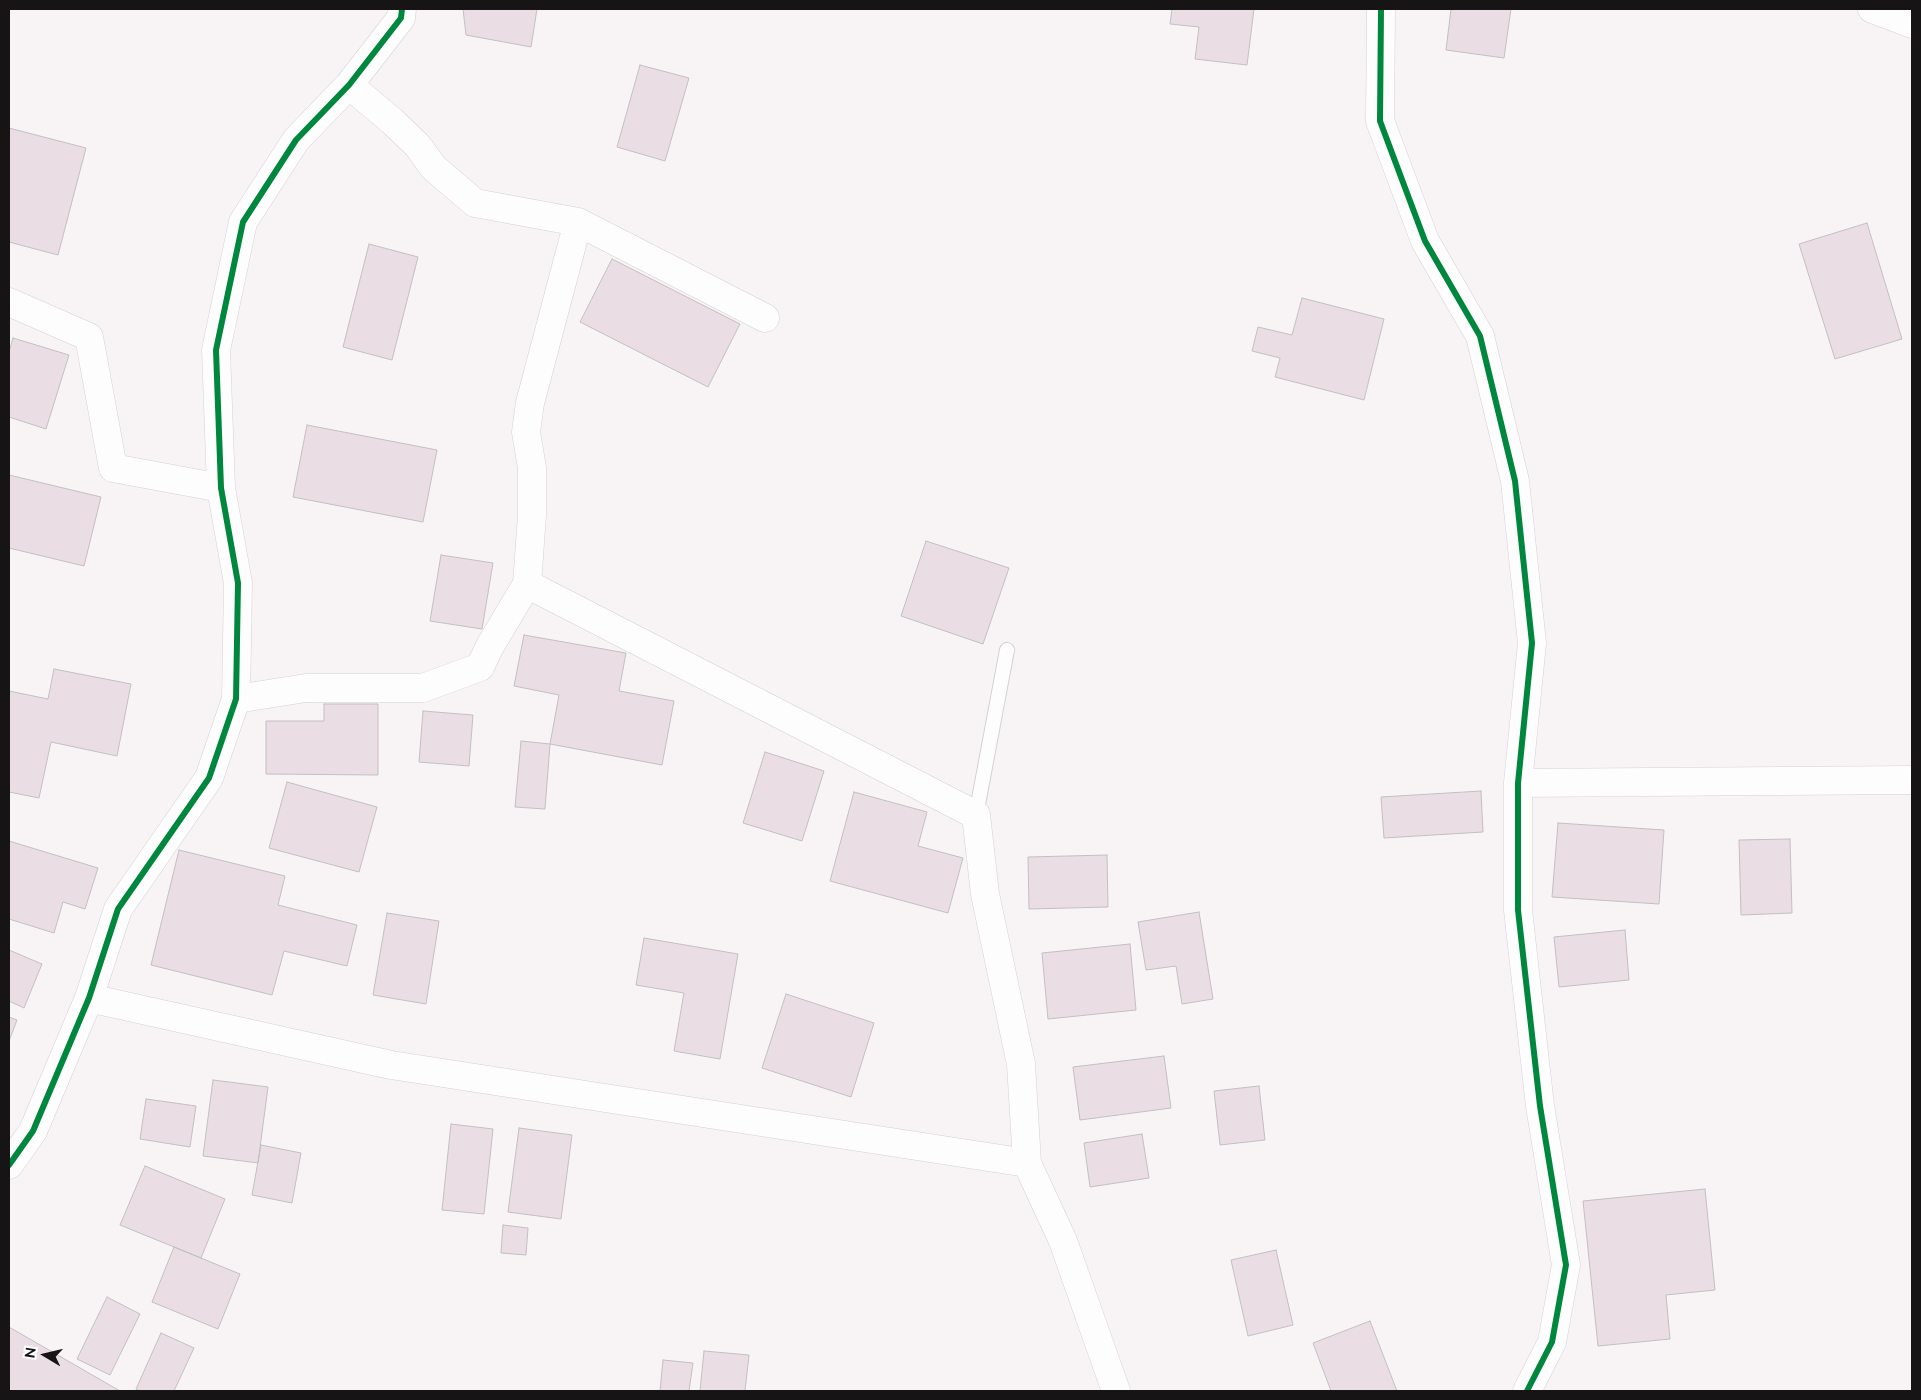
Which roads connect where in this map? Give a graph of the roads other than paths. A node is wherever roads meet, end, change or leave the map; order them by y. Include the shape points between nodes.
1 (402, 9) edge
2 (1380, 9) edge
3 (1872, 9) edge
4 (1912, 24) edge
5 (349, 85) junction
6 (578, 222) junction
7 (9, 302) edge
8 (765, 318) dead end
9 (221, 488) junction
10 (527, 584) junction
11 (1007, 650) dead end
12 (236, 699) junction
13 (1912, 780) edge
14 (1518, 783) junction
15 (976, 815) junction
16 (89, 998) junction
17 (1026, 1163) junction
18 (9, 1165) edge
19 (1116, 1391) edge
20 (1527, 1391) edge

1 - 5 street via 401,18
2 - 14 street via 1380,121 1425,241 1480,336 1515,481 1532,643
3 - 4 street
5 - 6 street via 392,121 418,146 433,167 475,203
5 - 9 street via 296,140 243,222 216,350
6 - 8 street
6 - 10 street via 530,403 526,432 532,468 532,515
7 - 9 street via 89,337 113,468
9 - 12 street via 238,583
10 - 12 street via 480,667 456,677 423,688 306,688
10 - 15 street
11 - 15 lane
12 - 16 street via 209,778 118,909
13 - 14 street
14 - 20 street via 1518,910 1540,1106 1566,1265 1552,1342
15 - 17 street via 985,894 1020,1064
16 - 17 street via 391,1064
16 - 18 street via 33,1131
17 - 19 street via 1063,1241

